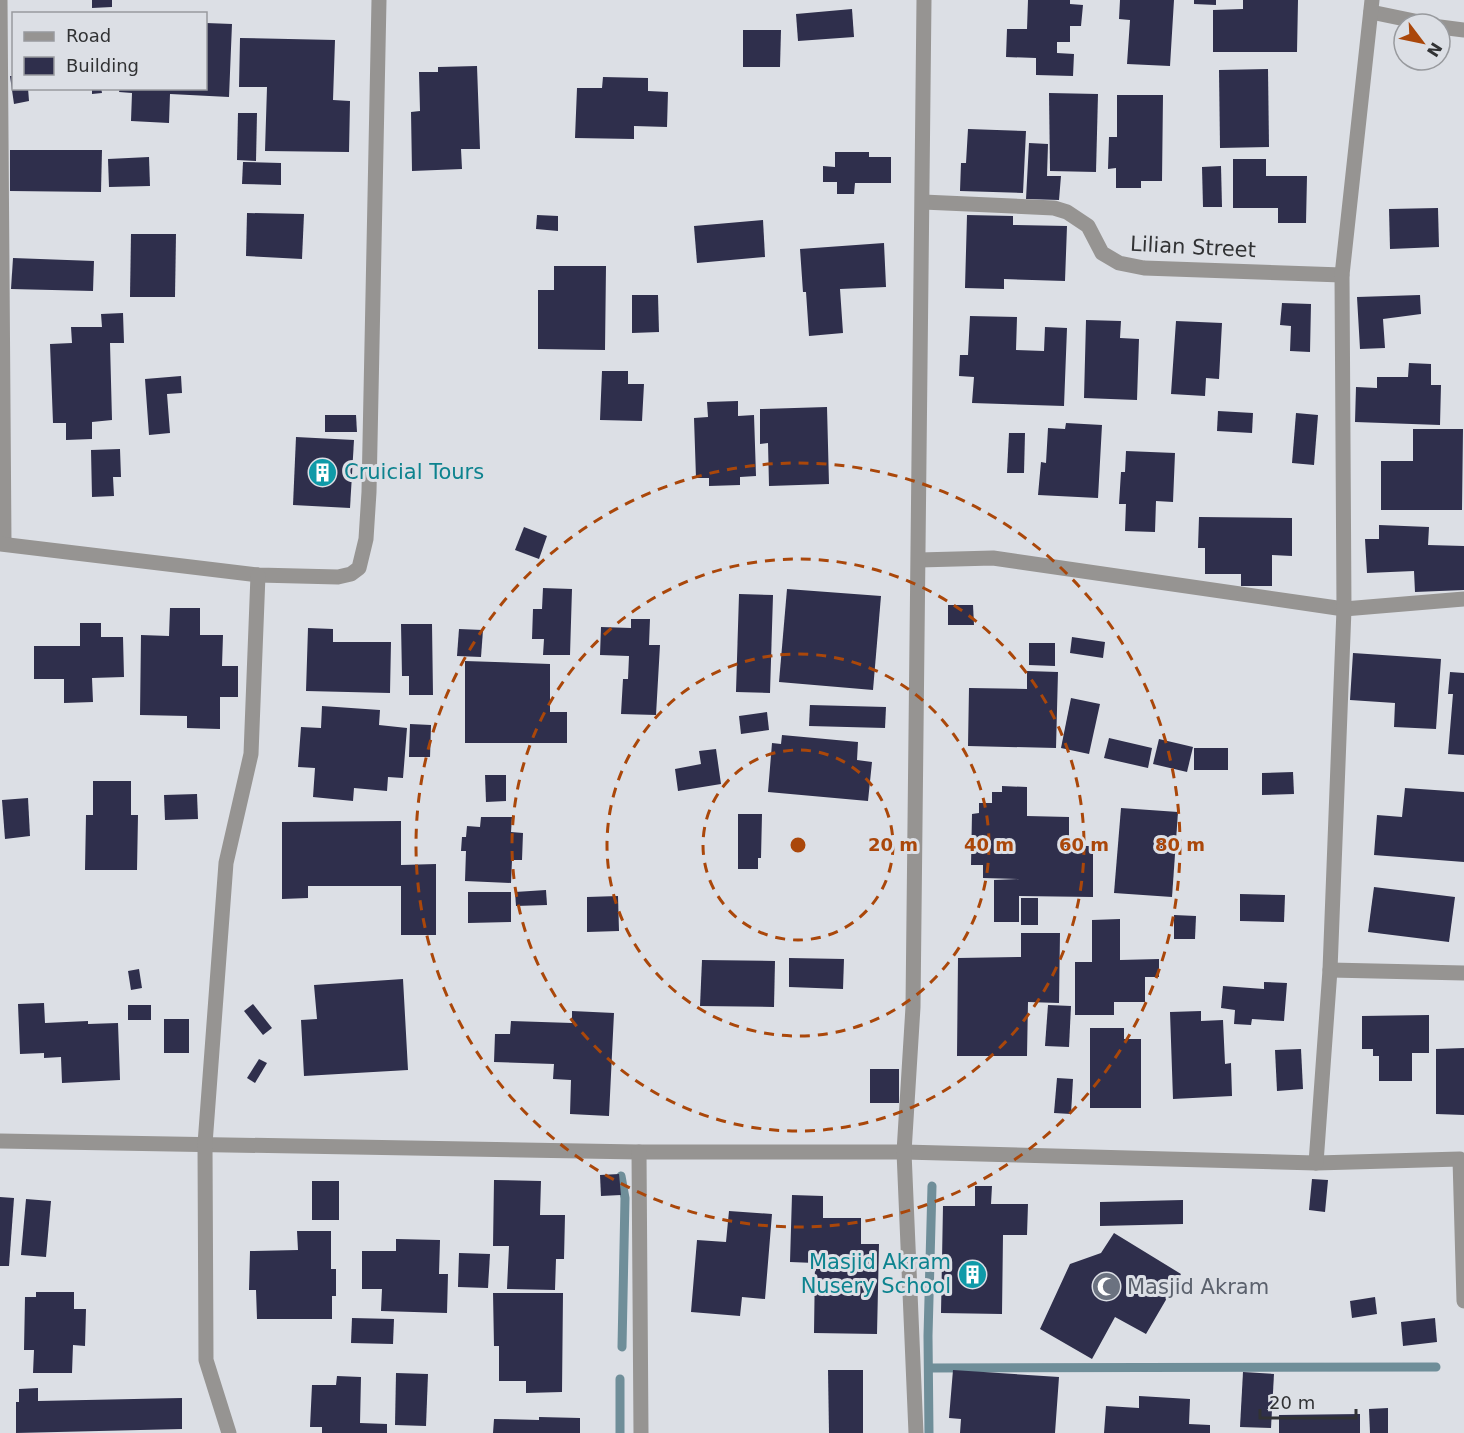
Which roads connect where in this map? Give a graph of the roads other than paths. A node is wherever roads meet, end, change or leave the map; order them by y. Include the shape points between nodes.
1 (0, 0) edge
2 (379, 0) edge
3 (924, 0) edge
4 (1371, 6) edge
5 (1392, 13) edge
6 (923, 202) junction
7 (1342, 275) junction
8 (2, 544) edge
9 (919, 560) junction
10 (258, 575) junction
11 (1464, 599) edge
12 (1344, 609) junction
13 (1330, 970) junction
14 (1464, 974) edge
15 (0, 1140) edge
16 (205, 1144) junction
17 (639, 1152) junction
18 (904, 1152) junction
19 (1316, 1163) junction
20 (1464, 1301) edge
21 (229, 1433) edge
22 (641, 1433) edge
23 (916, 1433) edge

1 - 8 street
2 - 10 street via 369,492 364,550 358,568 344,576
3 - 6 street
4 - 5 street
4 - 7 street
6 - 7 street, Lilian Street via 1054,208 1088,226 1102,253 1119,263 1144,268
6 - 9 street
7 - 12 street
8 - 10 street
9 - 12 street via 993,558
9 - 18 street via 913,1007
10 - 16 street via 251,754 226,863
11 - 12 street
12 - 13 street
13 - 14 street
13 - 19 street
15 - 16 street
16 - 17 street
16 - 21 street via 206,1360
17 - 18 street
17 - 22 street
18 - 19 street
18 - 23 street
19 - 20 street via 1460,1160

